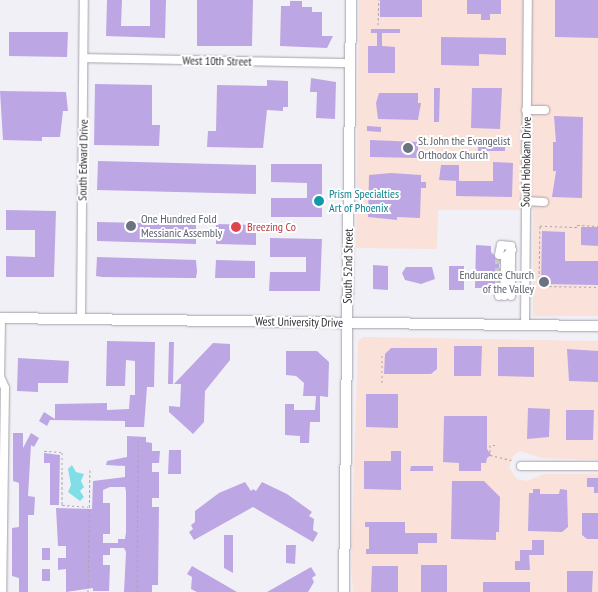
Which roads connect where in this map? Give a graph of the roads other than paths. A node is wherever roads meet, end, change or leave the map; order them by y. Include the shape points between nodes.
1 (84, 0) edge
2 (351, 0) edge
3 (528, 0) edge
4 (84, 58) junction
5 (350, 63) junction
6 (526, 110) junction
7 (545, 110) dead end
8 (525, 202) junction
9 (544, 202) dead end
10 (499, 255) dead end
11 (504, 294) dead end
12 (1, 318) edge
13 (81, 319) junction
14 (347, 323) junction
15 (525, 325) junction
16 (598, 326) edge
17 (1, 362) edge
18 (1, 381) edge
19 (0, 400) edge
20 (4, 428) junction
21 (4, 446) junction
22 (0, 455) edge
23 (521, 466) dead end
24 (598, 466) edge
25 (1, 516) edge
26 (1, 580) edge
27 (2, 592) edge
28 (344, 592) edge

1 - 4 street, South Edward Drive
2 - 5 main road, South 52nd Street
3 - 6 street, South Hohokam Drive
4 - 5 street, West 10th Street
4 - 13 street, South Edward Drive
5 - 14 main road, South 52nd Street
6 - 7 street
6 - 8 street, South Hohokam Drive
8 - 9 street
8 - 15 street, South Hohokam Drive
10 - 11 street via 501,245 510,246
12 - 13 main road, West University Drive
12 - 17 street
13 - 14 main road, West University Drive
14 - 15 main road, West University Drive
14 - 28 main road, South 52nd Street
15 - 16 main road, West University Drive
17 - 18 street
18 - 20 street via 5,388
19 - 20 street
20 - 21 street
21 - 22 street
21 - 25 street
23 - 24 street
25 - 26 street
26 - 27 street

